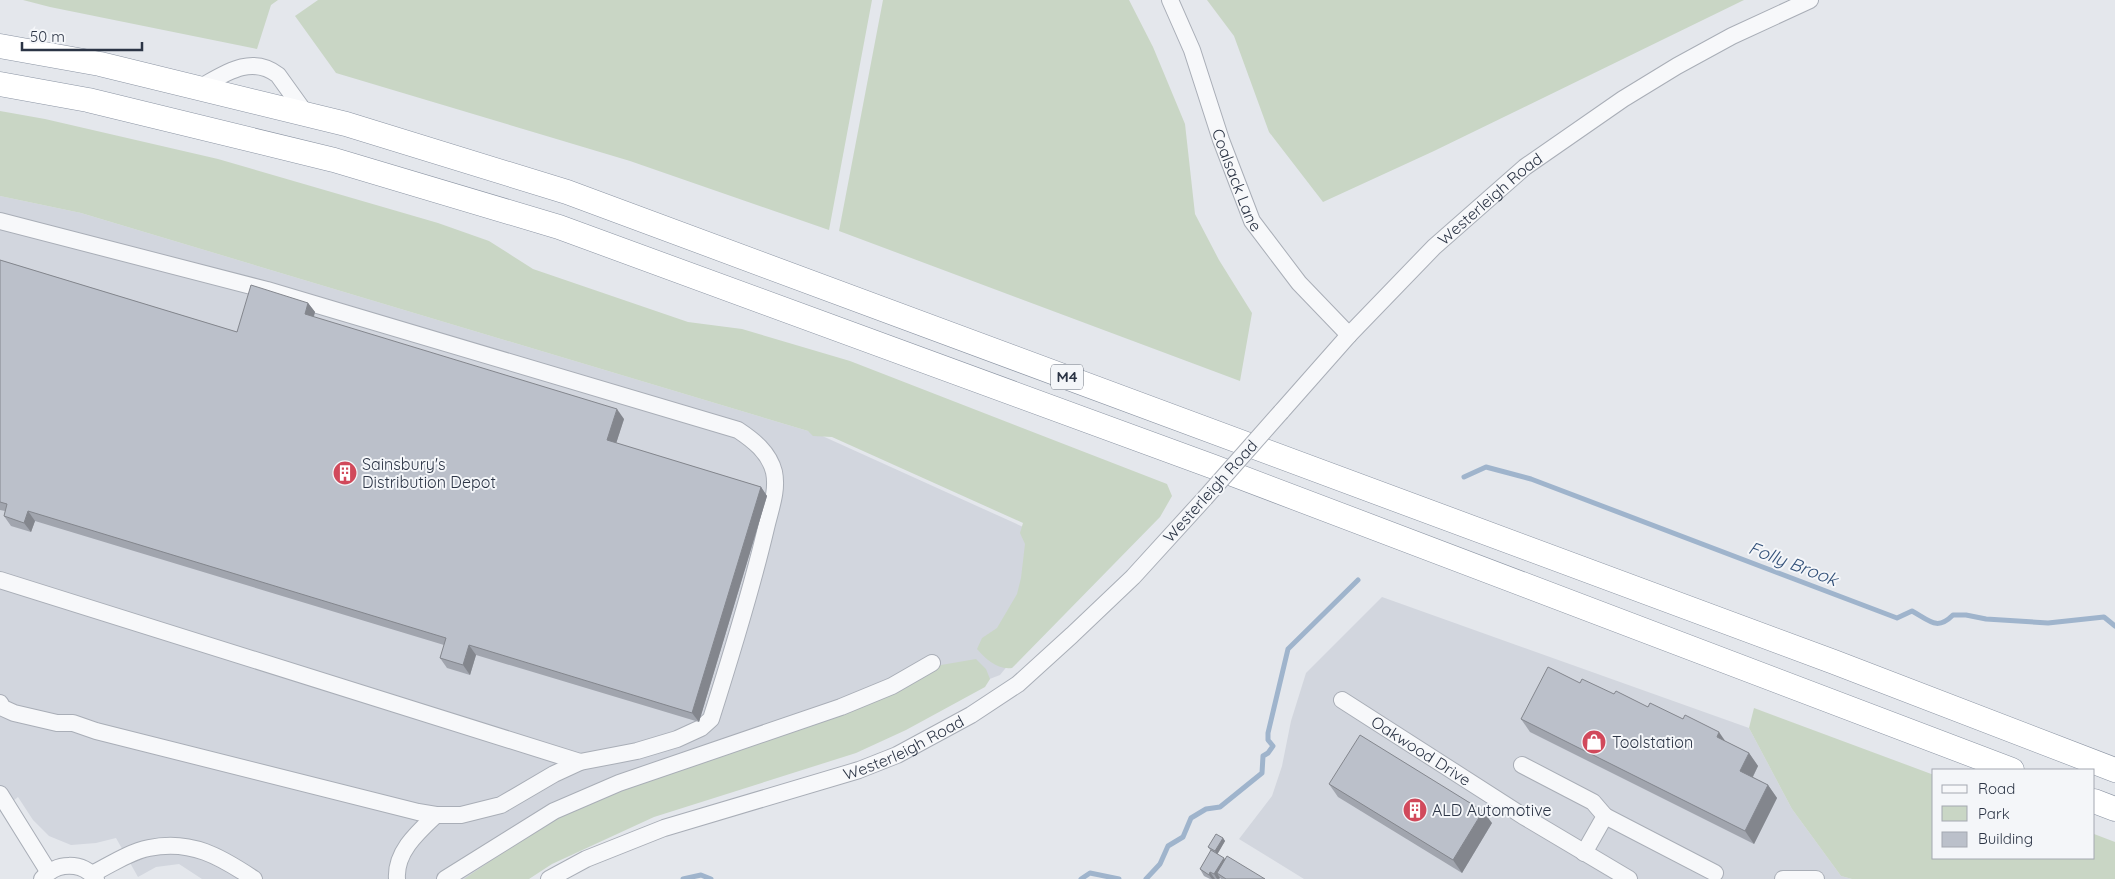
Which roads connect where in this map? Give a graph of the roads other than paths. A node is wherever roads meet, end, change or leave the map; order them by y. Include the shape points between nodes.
1 (1170, 0) edge
2 (1810, 0) edge
3 (0, 46) edge
4 (0, 84) edge
5 (199, 88) junction
6 (306, 114) junction
7 (0, 221) edge
8 (1349, 335) junction
9 (0, 580) edge
10 (932, 663) dead end
11 (1342, 700) dead end
12 (0, 703) edge
13 (580, 762) junction
14 (1522, 765) dead end
15 (2009, 769) edge
16 (2115, 770) edge
17 (0, 794) edge
18 (2095, 801) edge
19 (2115, 809) edge
20 (436, 815) junction
21 (1605, 816) junction
22 (1584, 853) junction
23 (1715, 873) dead end
24 (45, 875) edge
25 (94, 876) edge
26 (254, 879) edge
27 (397, 879) edge
28 (445, 879) edge
29 (549, 879) edge
30 (1629, 879) edge
31 (1783, 879) edge
32 (1816, 879) edge

1 - 8 street, Coalsack Lane via 1192,50 1252,221 1298,283
2 - 8 street, Westerleigh Road via 1677,66 1525,167 1434,246
3 - 5 highway, M4 via 100,64
4 - 15 highway, M4 via 88,100 334,160 559,227 1214,467
5 - 6 highway, M4
5 - 6 street via 246,65 272,70
6 - 16 highway, M4 via 567,192 1834,662
7 - 13 street via 286,296 702,418 738,430 756,442 774,470 775,487 758,562 711,719 701,728 677,739
8 - 29 street, Westerleigh Road, bridge via 1133,577 1018,684 972,715 897,755 859,770 664,828 586,859
9 - 13 street
10 - 28 street via 892,686 841,707 628,780 554,811
11 - 22 street, Oakwood Drive
12 - 20 street via 14,713 57,723 73,722
13 - 20 street via 501,805 461,815
14 - 21 street via 1593,802
17 - 24 street
18 - 19 highway
20 - 27 street via 412,839 401,856
21 - 22 street
21 - 23 street
22 - 30 street, Oakwood Drive
24 - 25 street via 58,866 70,865 81,867
25 - 26 street via 130,854 170,846 201,849 224,859
31 - 32 street

